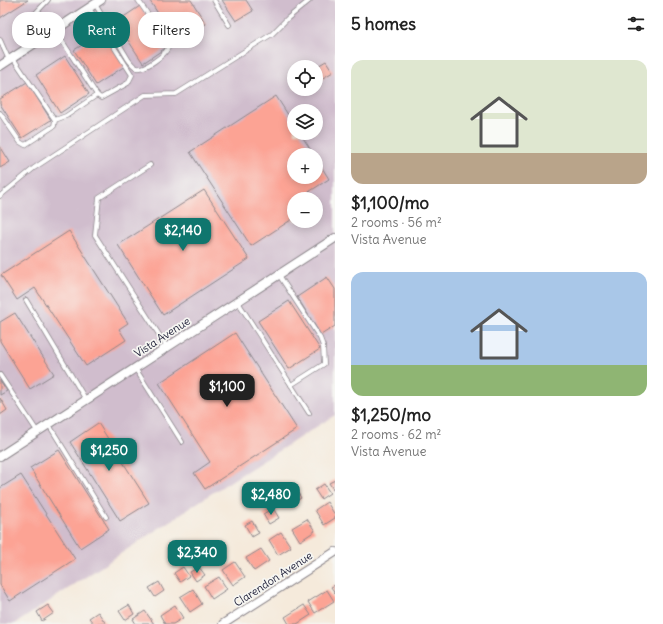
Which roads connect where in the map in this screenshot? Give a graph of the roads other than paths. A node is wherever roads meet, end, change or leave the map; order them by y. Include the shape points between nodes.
1 (48, 0) edge
2 (138, 0) edge
3 (214, 0) edge
4 (310, 0) edge
5 (95, 4) edge
6 (37, 12) edge
7 (65, 24) edge
8 (229, 25) dead end
9 (0, 40) edge
10 (65, 45) edge
11 (28, 48) edge
12 (11, 59) junction
13 (0, 66) edge
14 (97, 95) junction
15 (0, 112) edge
16 (55, 120) junction
17 (150, 165) dead end
18 (0, 196) edge
19 (335, 238) edge
20 (278, 274) junction
21 (26, 300) dead end
22 (237, 301) junction
23 (167, 347) junction
24 (135, 368) junction
25 (0, 375) edge
26 (291, 386) junction
27 (86, 400) junction
28 (309, 413) dead end
29 (48, 424) junction
30 (38, 431) junction
31 (182, 442) dead end
32 (0, 456) edge
33 (106, 518) dead end
34 (335, 552) edge
35 (224, 624) edge

1 - 6 lane
2 - 5 lane via 167,42 168,48 164,55 144,68 132,65
3 - 8 lane
4 - 18 lane via 272,34 176,94 145,94 34,168
5 - 7 street
5 - 14 lane via 132,75 128,83 101,98
9 - 12 lane
10 - 14 lane
11 - 12 street
12 - 13 street
12 - 16 lane
14 - 16 lane via 66,116
15 - 16 lane via 25,146 54,126
17 - 23 lane via 99,198 96,235
19 - 20 street, Vista Avenue
20 - 22 street, Vista Avenue
20 - 26 lane via 323,346 324,364
21 - 27 lane
22 - 23 street, Vista Avenue
22 - 26 lane
23 - 24 street, Vista Avenue
24 - 27 street, Vista Avenue
24 - 31 lane
25 - 30 lane
26 - 28 lane
27 - 29 street, Vista Avenue
29 - 30 street, Vista Avenue
29 - 33 lane
30 - 32 street, Vista Avenue
34 - 35 street, Clarendon Avenue

